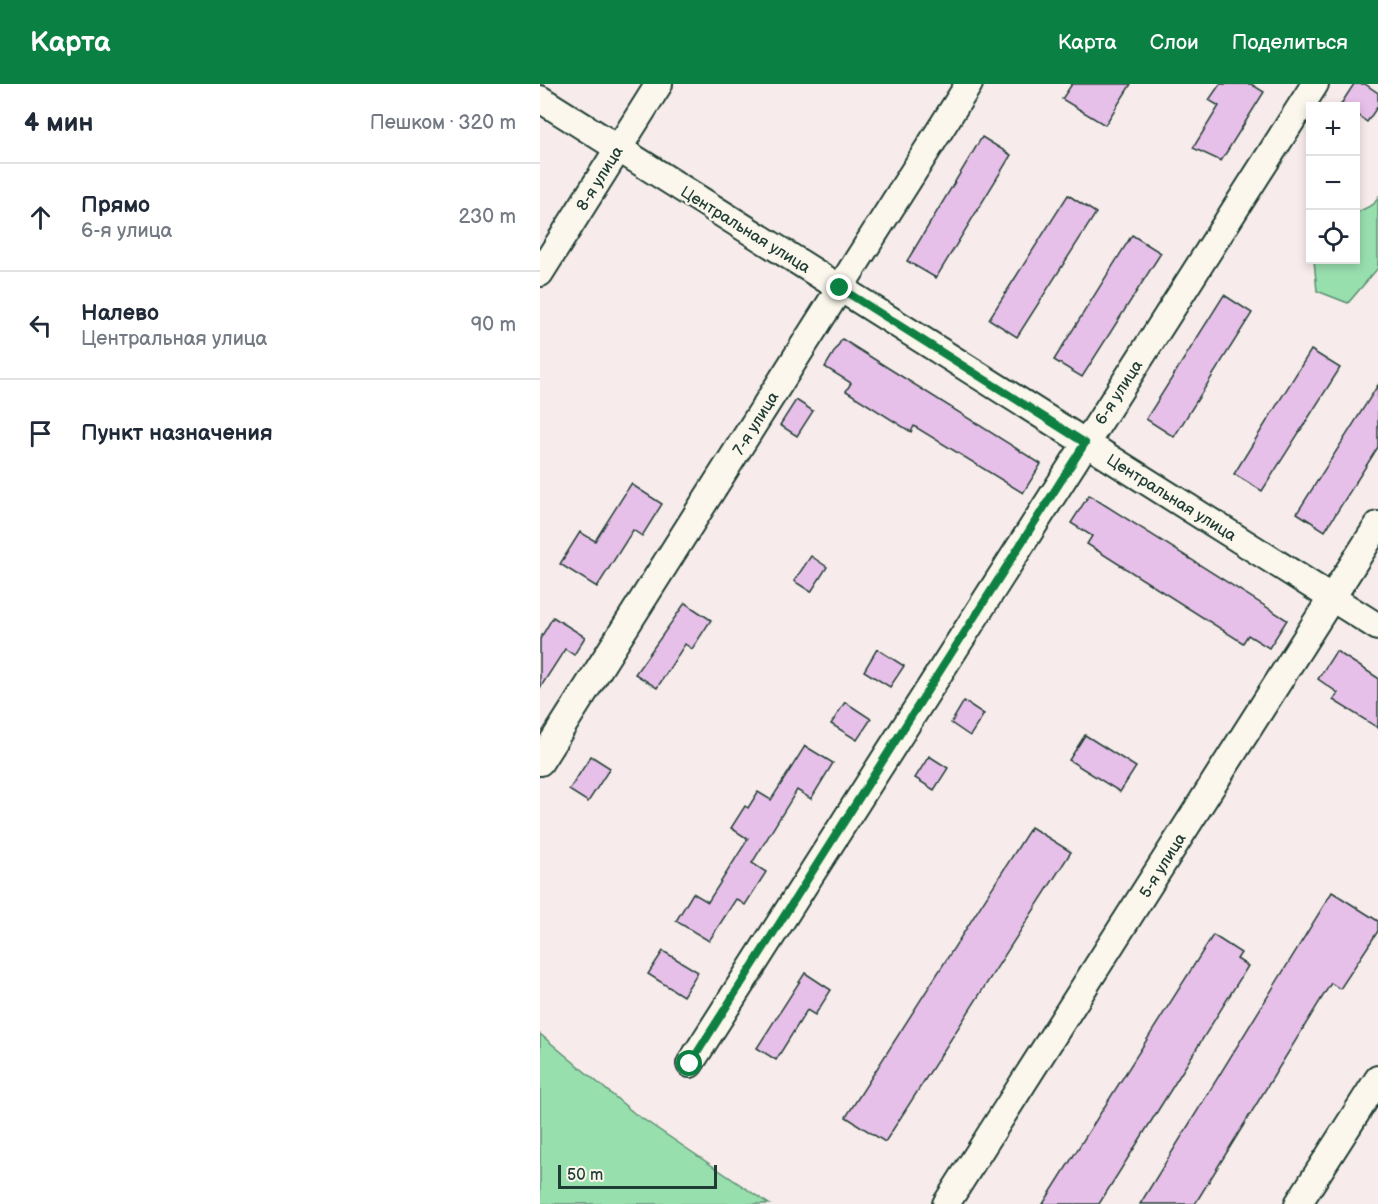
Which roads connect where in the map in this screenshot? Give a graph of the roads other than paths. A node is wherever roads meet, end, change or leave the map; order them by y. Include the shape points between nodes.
1 (659, 84) edge
2 (969, 84) edge
3 (1315, 84) edge
4 (540, 99) edge
5 (618, 148) junction
6 (540, 273) edge
7 (840, 288) junction
8 (1085, 443) junction
9 (1378, 525) edge
10 (1332, 597) junction
11 (1378, 627) edge
12 (540, 762) edge
13 (690, 1064) dead end
14 (1378, 1079) edge
15 (946, 1204) edge
16 (1298, 1204) edge

1 - 5 street, 8-я улица
2 - 7 street, 7-я улица
3 - 8 street, 6-я улица
4 - 5 street, Центральная улица
5 - 6 street, 8-я улица
5 - 7 street, Центральная улица
7 - 8 street, Центральная улица
7 - 12 street, 7-я улица
8 - 10 street, Центральная улица
8 - 13 street, 6-я улица
9 - 10 street, 5-я улица
10 - 11 street, Центральная улица
10 - 15 street, 5-я улица
14 - 16 street

